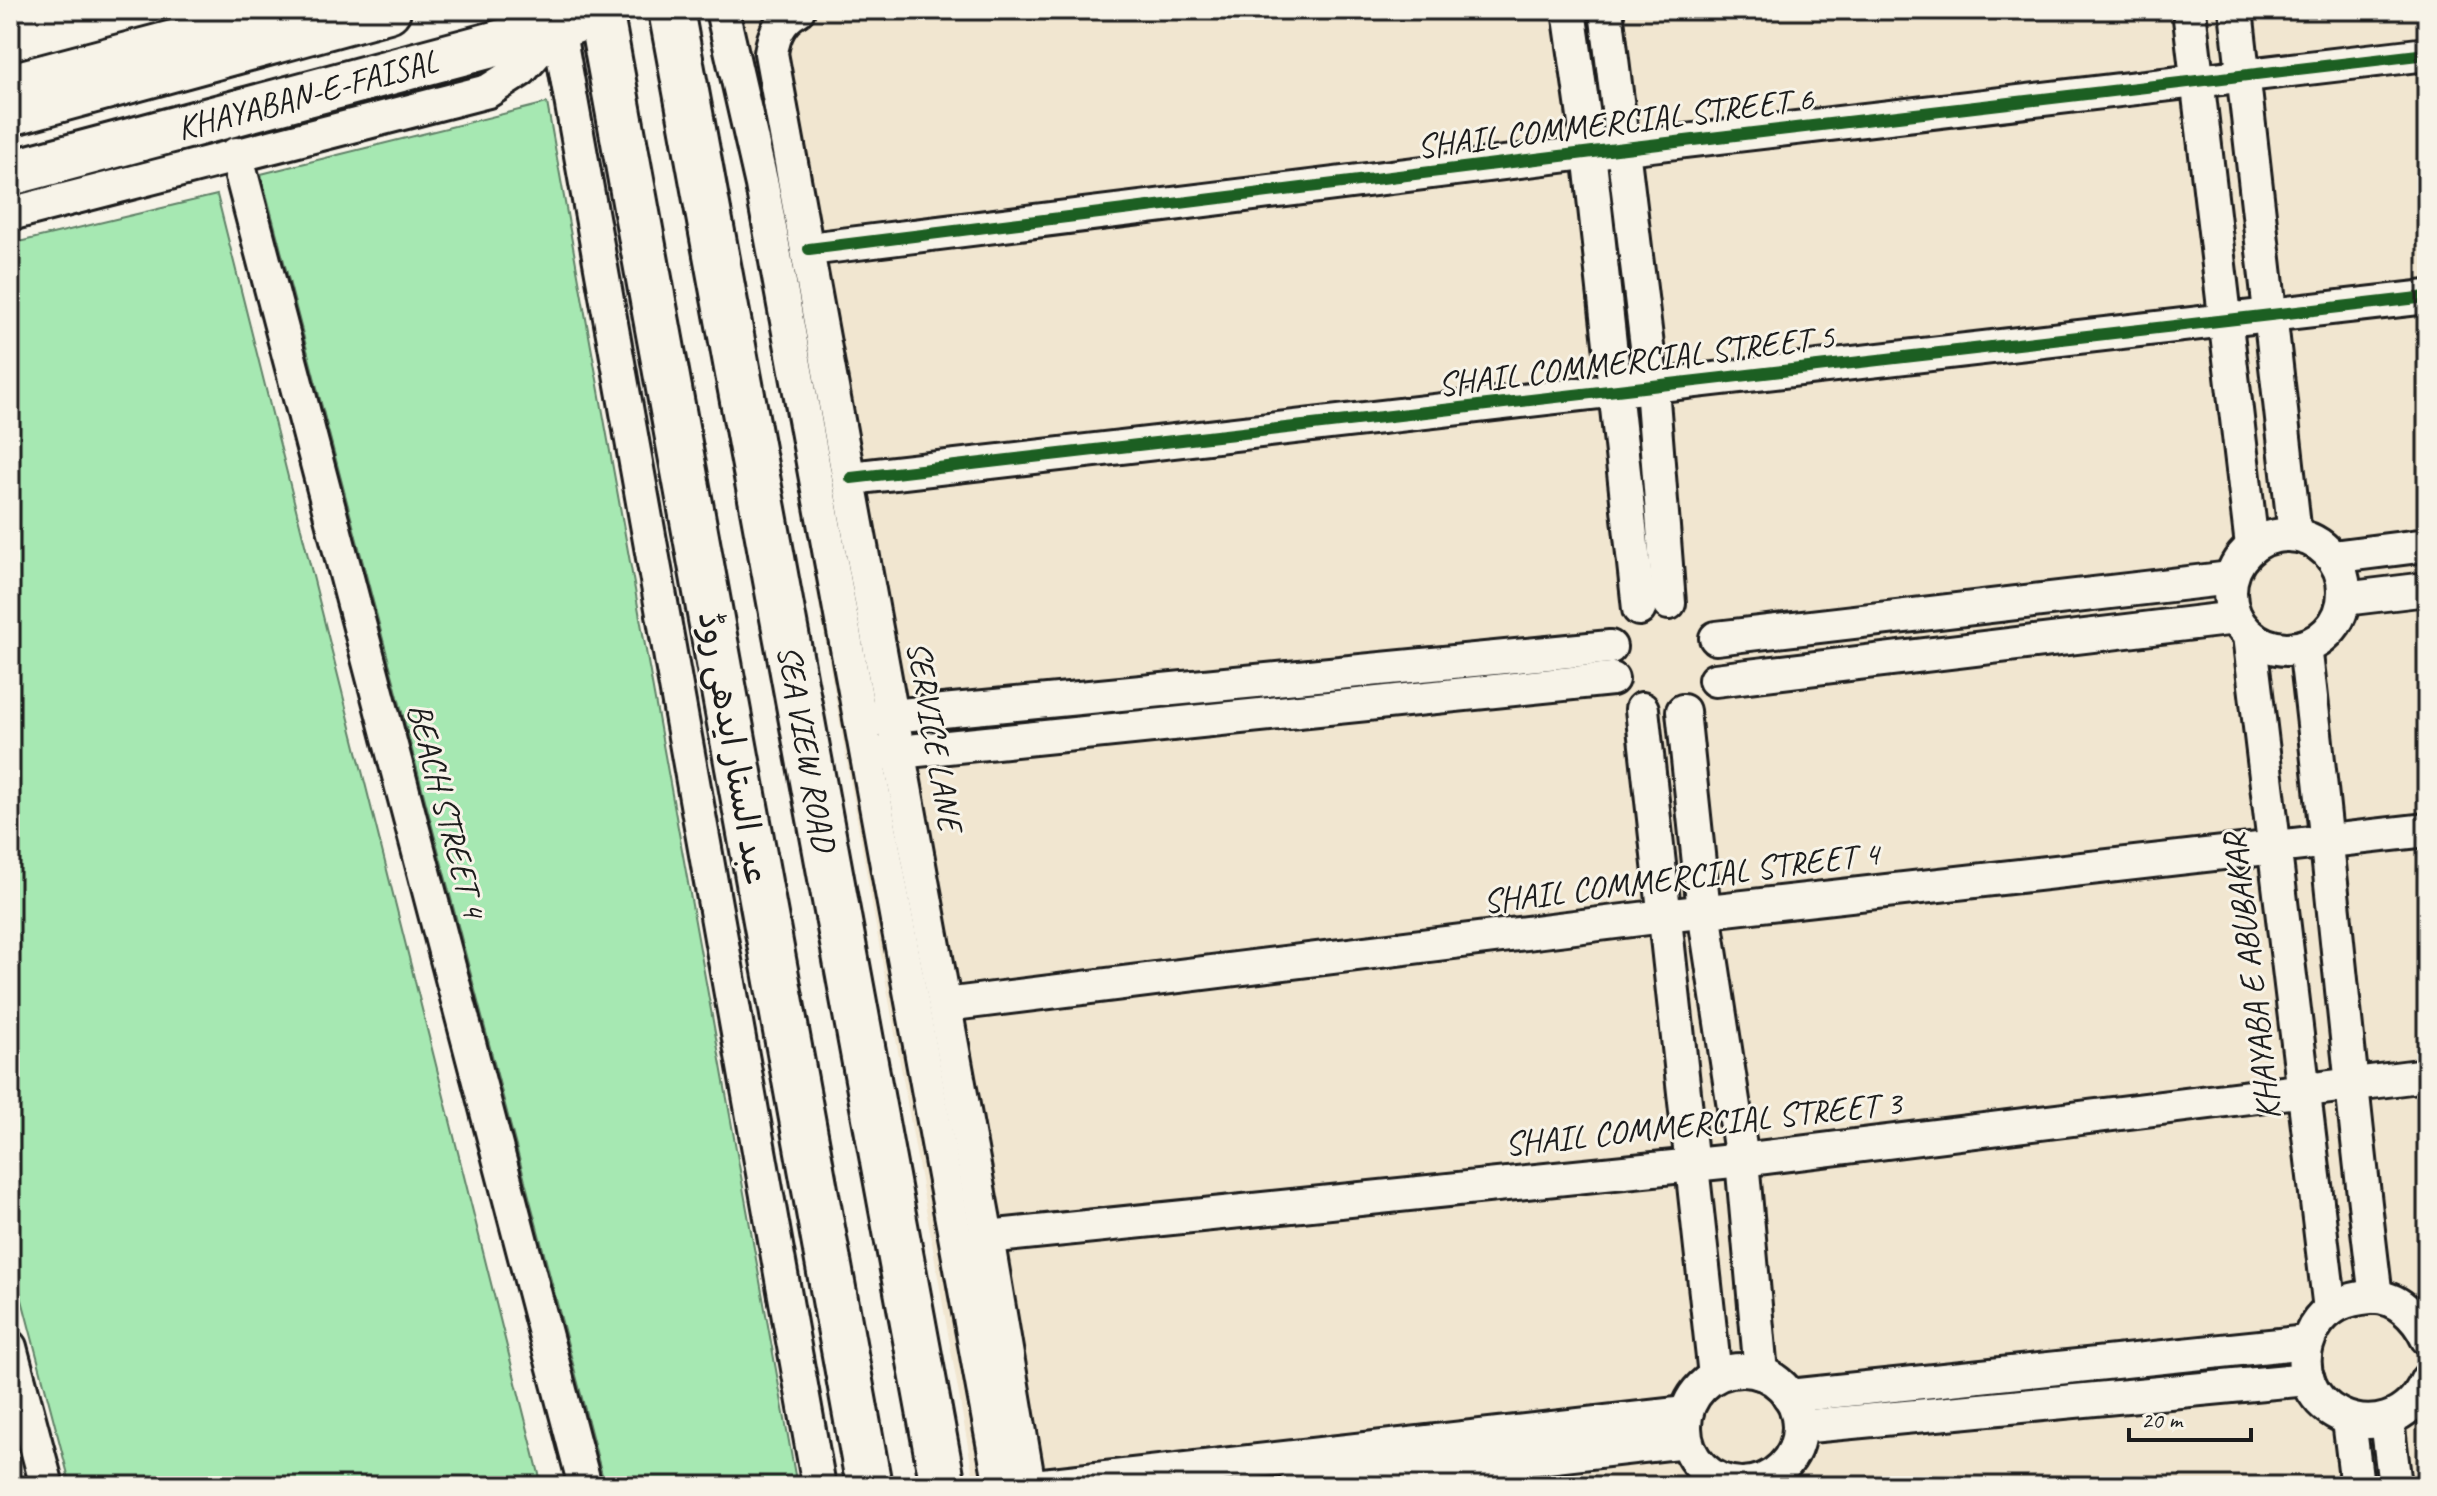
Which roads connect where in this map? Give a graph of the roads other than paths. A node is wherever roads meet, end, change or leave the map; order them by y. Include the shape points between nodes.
1 (275, 10) edge
2 (388, 10) edge
3 (601, 10) edge
4 (671, 10) edge
5 (722, 10) edge
6 (798, 10) edge
7 (1569, 10) edge
8 (1606, 10) edge
9 (2189, 10) edge
10 (2236, 10) edge
11 (557, 18) edge
12 (198, 19) edge
13 (2427, 54) edge
14 (2245, 76) junction
15 (10, 80) edge
16 (2199, 81) junction
17 (10, 113) edge
18 (1625, 148) junction
19 (1589, 152) junction
20 (236, 154) junction
21 (10, 173) edge
22 (10, 214) edge
23 (809, 249) junction
24 (2427, 297) edge
25 (2273, 312) junction
26 (2226, 318) junction
27 (1652, 387) junction
28 (1615, 391) junction
29 (851, 478) junction
30 (2295, 535) junction
31 (2427, 545) edge
32 (2252, 546) junction
33 (2332, 557) junction
34 (2231, 578) junction
35 (2427, 589) edge
36 (2344, 599) junction
37 (1654, 606) junction
38 (2242, 626) junction
39 (1716, 638) junction
40 (2305, 646) junction
41 (1611, 663) junction
42 (1715, 680) junction
43 (1642, 709) junction
44 (1683, 711) junction
45 (892, 715) junction
46 (859, 720) junction
47 (899, 753) junction
48 (866, 756) junction
49 (2427, 830) edge
50 (2328, 841) junction
51 (2275, 848) junction
52 (1704, 911) junction
53 (1664, 916) junction
54 (945, 1005) junction
55 (2427, 1075) edge
56 (2349, 1083) junction
57 (2302, 1089) junction
58 (1742, 1160) junction
59 (1693, 1165) junction
60 (987, 1237) junction
61 (2376, 1297) junction
62 (2330, 1310) junction
63 (2424, 1326) edge
64 (2307, 1342) junction
65 (10, 1347) edge
66 (1761, 1373) junction
67 (1715, 1376) junction
68 (2308, 1379) junction
69 (2427, 1380) edge
70 (1789, 1396) junction
71 (2349, 1420) junction
72 (2387, 1420) junction
73 (1686, 1427) junction
74 (1799, 1427) junction
75 (1768, 1482) edge
76 (1719, 1483) edge
77 (47, 1486) edge
78 (585, 1486) edge
79 (819, 1486) edge
80 (869, 1486) edge
81 (943, 1486) edge
82 (1001, 1486) edge
83 (1032, 1486) edge
84 (1295, 1486) edge
85 (2357, 1486) edge
86 (2395, 1486) edge

1 - 12 street
2 - 17 main road, KHAYABAN-E-FAISAL
3 - 11 main road, KHAYABAN-E-FAISAL
3 - 80 main road, عبد الستار ایدھی روڈ
4 - 81 main road, SEA VIEW ROAD
5 - 46 street via 762,185
6 - 23 street, SERVICE LANE via 774,34 771,53
7 - 19 street
8 - 18 street
9 - 16 street
10 - 14 street
11 - 20 street via 521,70 488,91
11 - 21 main road, KHAYABAN-E-FAISAL
11 - 79 street
12 - 15 street
13 - 14 street, SHAIL COMMERCIAL STREET 6
14 - 16 street, SHAIL COMMERCIAL STREET 6
14 - 25 street
16 - 18 street, SHAIL COMMERCIAL STREET 6
16 - 26 street
18 - 19 street, SHAIL COMMERCIAL STREET 6
18 - 27 street
19 - 23 street, SHAIL COMMERCIAL STREET 6
19 - 28 street
20 - 22 street
20 - 78 street, BEACH STREET 4
23 - 29 street, SERVICE LANE
24 - 25 street, SHAIL COMMERCIAL STREET 5
25 - 26 street, SHAIL COMMERCIAL STREET 5
25 - 30 street
26 - 27 street, SHAIL COMMERCIAL STREET 5
26 - 32 street
27 - 28 street, SHAIL COMMERCIAL STREET 5
27 - 37 street
28 - 29 street, SHAIL COMMERCIAL STREET 5
28 - 37 street
29 - 45 street, SERVICE LANE
30 - 32 street via 2272,536
30 - 33 street
31 - 33 street
32 - 34 street
33 - 36 street via 2343,577
34 - 38 street via 2230,598
34 - 39 street
35 - 36 street
36 - 40 street via 2324,636
37 - 39 street via 1689,608
37 - 41 street via 1615,632
38 - 40 street via 2265,645
38 - 42 street
38 - 51 street, KHAYABA E ABUBAKAR
39 - 42 street via 1720,659
40 - 50 street
41 - 43 street via 1624,696
41 - 45 street
41 - 47 street
42 - 44 street
43 - 44 street via 1662,714
43 - 53 street
44 - 52 street
45 - 46 street
45 - 47 street, SERVICE LANE
46 - 48 street
47 - 48 street
47 - 54 street, SERVICE LANE
48 - 82 street
49 - 50 street, SHAIL COMMERCIAL STREET 4
50 - 51 street, SHAIL COMMERCIAL STREET 4
50 - 56 street
51 - 52 street, SHAIL COMMERCIAL STREET 4
51 - 57 street, KHAYABA E ABUBAKAR
52 - 53 street, SHAIL COMMERCIAL STREET 4
52 - 58 street
53 - 54 street, SHAIL COMMERCIAL STREET 4
53 - 59 street
54 - 60 street, SERVICE LANE
55 - 56 street, SHAIL COMMERCIAL STREET 3
56 - 57 street, SHAIL COMMERCIAL STREET 3
56 - 61 street
57 - 58 street, SHAIL COMMERCIAL STREET 3
57 - 62 street, KHAYABA E ABUBAKAR
58 - 59 street, SHAIL COMMERCIAL STREET 3
58 - 66 street
59 - 60 street, SHAIL COMMERCIAL STREET 3
59 - 67 street
60 - 83 street, SERVICE LANE
61 - 62 street via 2346,1300
61 - 63 street via 2399,1305
62 - 64 street
64 - 68 street
64 - 70 street
65 - 77 street
66 - 67 street via 1737,1369
66 - 70 street
67 - 73 street via 1696,1391
68 - 71 street via 2331,1411
68 - 74 street
69 - 72 street via 2406,1411
70 - 74 street
71 - 72 street
71 - 85 street
72 - 86 street
73 - 76 street via 1698,1464
73 - 83 street
73 - 84 street
74 - 75 street via 1785,1466
75 - 76 street

